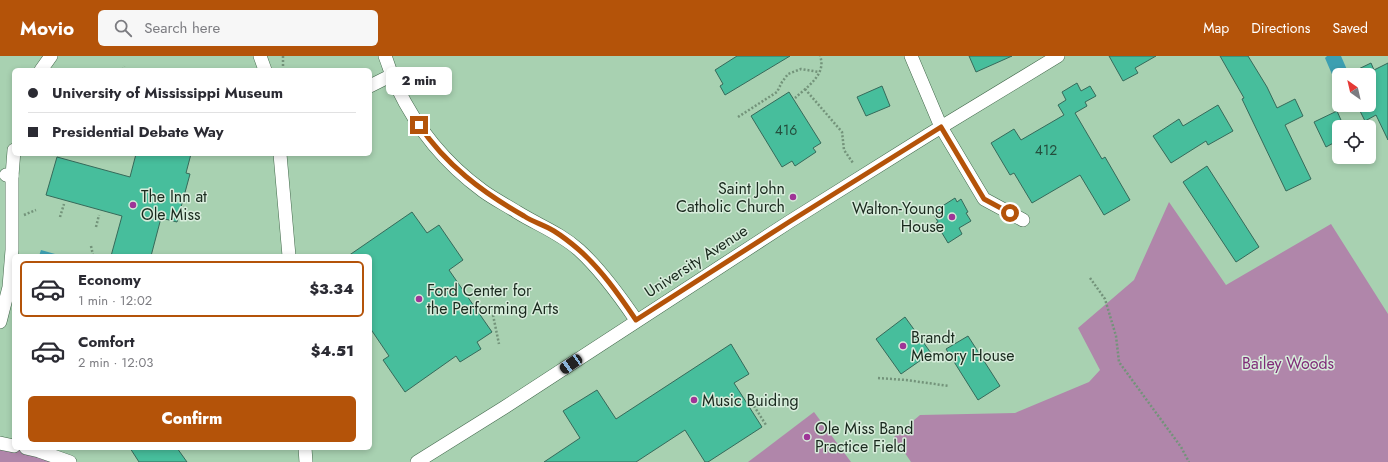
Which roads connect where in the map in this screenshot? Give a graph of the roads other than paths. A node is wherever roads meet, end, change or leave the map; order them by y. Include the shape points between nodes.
1 (51, 56) edge
2 (260, 56) edge
3 (385, 56) edge
4 (911, 56) edge
5 (1058, 56) edge
6 (42, 68) edge
7 (264, 68) edge
8 (392, 75) junction
9 (372, 85) edge
10 (941, 127) junction
11 (13, 156) edge
12 (280, 156) edge
13 (1023, 220) dead end
14 (289, 254) edge
15 (636, 320) junction
16 (0, 322) edge
17 (0, 443) edge
18 (12, 446) edge
19 (35, 450) edge
20 (305, 450) edge
21 (70, 462) edge
22 (306, 462) edge
23 (417, 462) edge

1 - 6 street
2 - 7 street
3 - 8 street
4 - 10 street
5 - 10 street, University Avenue
8 - 9 street
8 - 15 street via 413,116 431,142 455,168 484,192 554,231 578,250 599,270
10 - 13 street via 984,199
10 - 15 street, University Avenue
11 - 16 street via 9,176 12,250 9,287
12 - 14 street
15 - 23 street, University Avenue via 506,407
17 - 18 street
19 - 21 street
20 - 22 street

